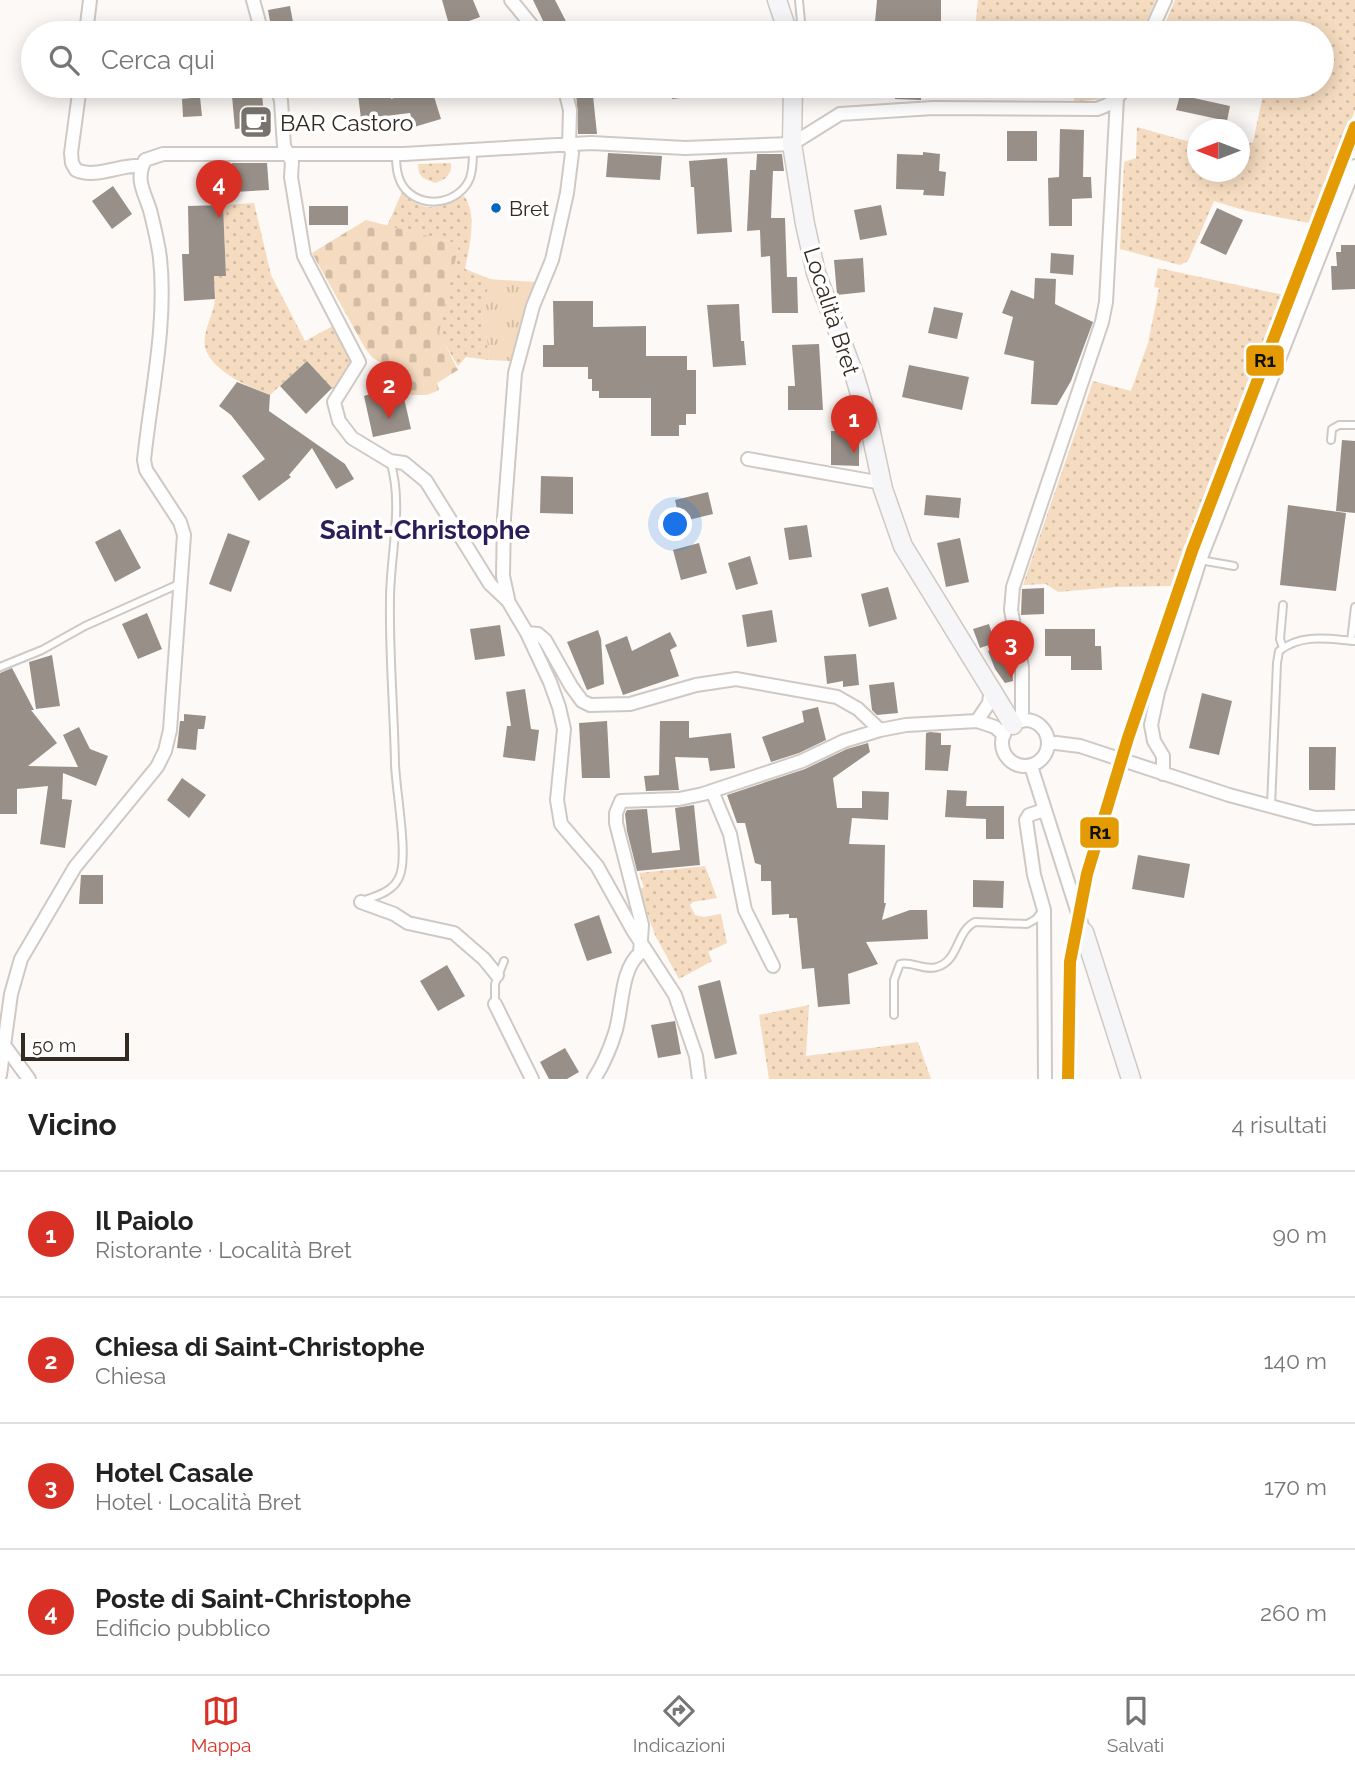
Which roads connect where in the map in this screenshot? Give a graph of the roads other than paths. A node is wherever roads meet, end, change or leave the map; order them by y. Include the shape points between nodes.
1 (90, 0) edge
2 (253, 0) edge
3 (510, 0) edge
4 (777, 0) edge
5 (799, 0) edge
6 (1165, 0) edge
7 (87, 21) edge
8 (259, 21) edge
9 (528, 21) edge
10 (784, 21) edge
11 (801, 21) edge
12 (1155, 21) edge
13 (78, 98) edge
14 (280, 98) edge
15 (567, 98) edge
16 (793, 98) edge
17 (1117, 99) joint
18 (569, 145) junction
19 (793, 150) junction
20 (473, 151) junction
21 (288, 154) junction
22 (396, 154) junction
23 (142, 166) junction
24 (1355, 166) edge
25 (1355, 425) edge
26 (1331, 440) dead end
27 (748, 459) dead end
28 (390, 461) junction
29 (882, 483) junction
30 (1200, 560) junction
31 (1234, 566) dead end
32 (179, 584) junction
33 (508, 601) junction
34 (1283, 605) dead end
35 (1355, 607) edge
36 (527, 633) junction
37 (1353, 641) edge
38 (1283, 648) junction
39 (0, 667) edge
40 (992, 688) junction
41 (977, 721) junction
42 (1013, 727) junction
43 (880, 730) junction
44 (1048, 742) junction
45 (1031, 765) junction
46 (1163, 774) junction
47 (712, 791) junction
48 (1271, 806) junction
49 (1044, 810) junction
50 (1355, 817) edge
51 (361, 902) joint
52 (1044, 910) junction
53 (1084, 932) joint
54 (642, 942) junction
55 (504, 961) dead end
56 (772, 967) dead end
57 (497, 975) junction
58 (5, 991) edge
59 (495, 1004) joint
60 (894, 1015) dead end
61 (4, 1045) junction
62 (0, 1075) edge
63 (29, 1079) edge
64 (532, 1079) edge
65 (594, 1079) edge
66 (699, 1079) edge
67 (1045, 1079) edge
68 (1131, 1079) edge

1 - 7 street
2 - 8 street
3 - 9 street
4 - 10 street
5 - 11 lane
6 - 12 street
13 - 23 street via 71,153 76,170 87,173
14 - 21 street
15 - 18 street
16 - 19 street, Località Bret
17 - 19 street via 1097,109 946,108 840,114
17 - 42 street via 1102,322 1013,587 1011,610 1022,667
18 - 19 street
18 - 20 street
18 - 33 street via 572,153 561,227 515,373 504,518 503,576
19 - 29 street, Località Bret via 816,273 855,377
20 - 22 street
20 - 22 lane via 471,177 464,188 454,197 430,202 417,198 399,180
21 - 22 street
21 - 23 street via 163,154 145,160
21 - 28 street via 304,256 359,362 334,402 352,438
23 - 32 street via 140,183 162,284 144,460 180,522 184,550
24 - 30 street
25 - 26 lane via 1332,429
27 - 29 street
28 - 33 street via 404,463 426,481 491,584
28 - 51 lane via 395,525 390,602 396,789 403,862 394,887
29 - 40 street, Località Bret via 903,546
30 - 31 lane
30 - 46 street via 1151,725 1163,756
32 - 39 lane
32 - 58 street via 165,751 145,783 75,867
33 - 36 street
34 - 38 lane
35 - 37 lane
36 - 43 street via 545,639 571,686 590,705 630,704 736,679 837,697
36 - 54 street via 550,682 564,729 557,800 561,824 597,866
37 - 38 lane via 1306,638
38 - 48 lane via 1277,663
40 - 41 street
40 - 42 street, Località Bret
41 - 42 street
41 - 43 street
42 - 44 street via 1036,724
42 - 45 street via 1003,749 1010,761
43 - 47 street
44 - 45 street via 1044,757
44 - 46 street via 1080,746
45 - 49 street
46 - 48 street
47 - 54 street via 679,799 627,800 618,806 615,823 642,925
47 - 56 street via 730,834 745,910
48 - 50 street via 1315,818
49 - 52 street via 1027,820
49 - 53 street
51 - 57 street via 408,923 454,933
52 - 60 lane via 1027,924 968,925 946,964 927,968 900,964 894,980
52 - 67 street
53 - 68 street
54 - 65 street via 628,974 615,1032
54 - 66 street via 676,995
55 - 57 lane
57 - 59 lane
58 - 61 street
59 - 64 street
61 - 62 street
61 - 63 street

